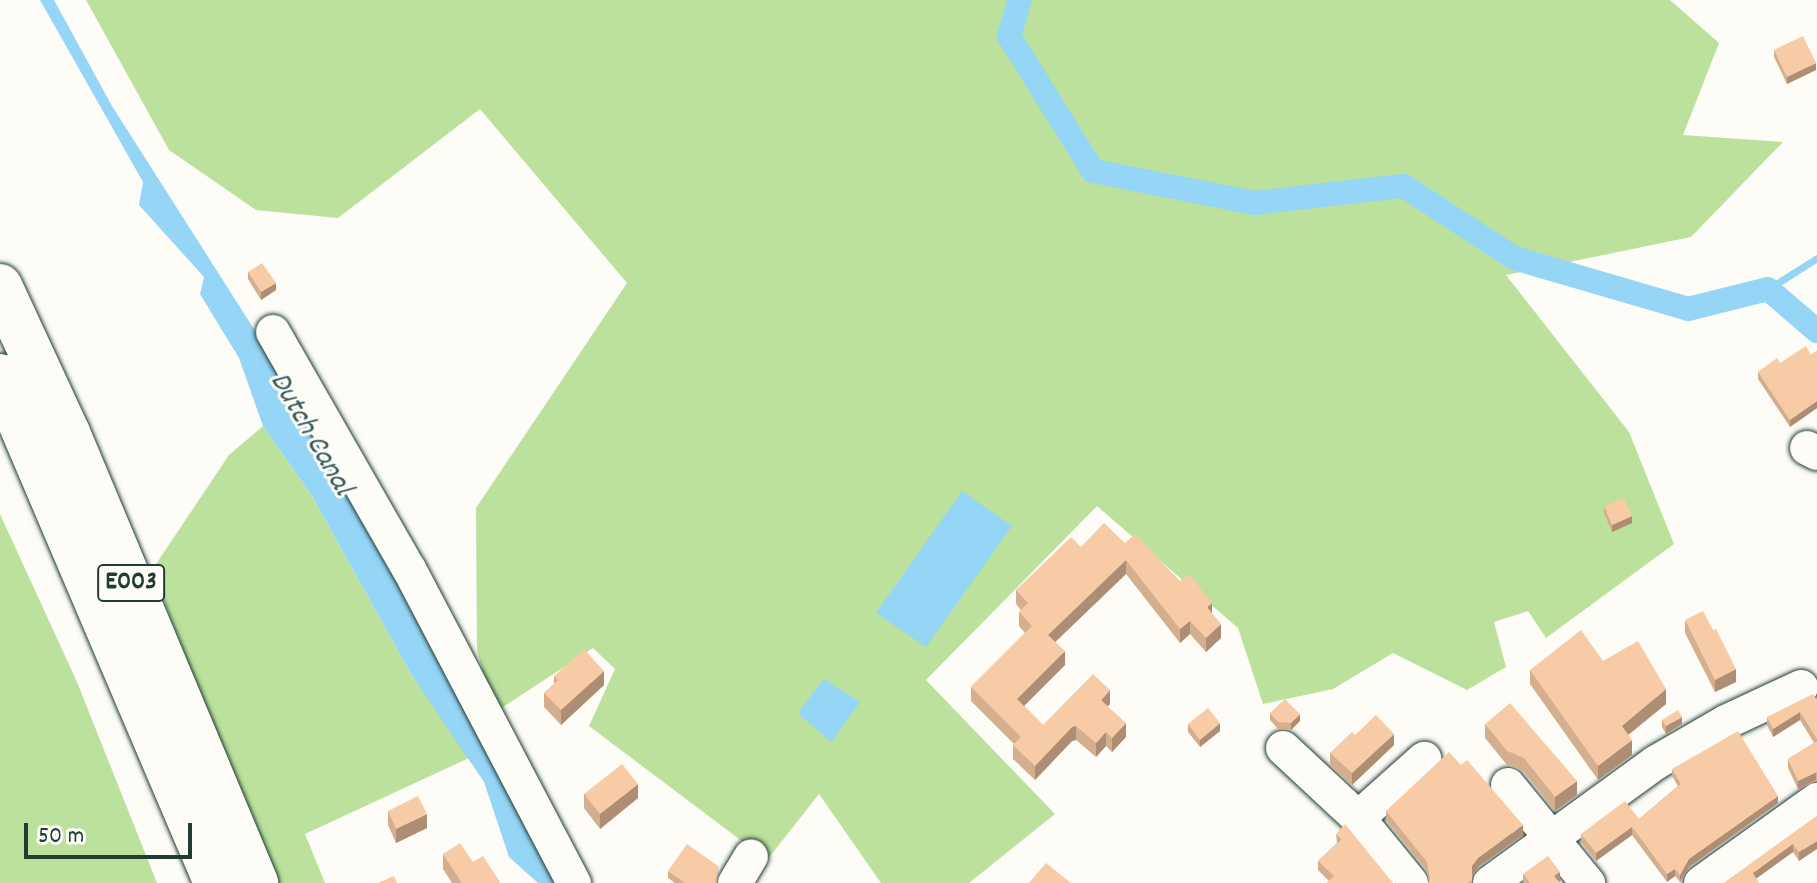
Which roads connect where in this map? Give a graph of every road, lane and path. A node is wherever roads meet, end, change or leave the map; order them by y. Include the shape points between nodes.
1 (0, 286) edge
2 (273, 332) dead end
3 (0, 376) edge
4 (1801, 687) dead end
5 (1283, 748) dead end
6 (1424, 759) dead end
7 (1508, 785) dead end
8 (1817, 800) edge
9 (1358, 818) junction
10 (1550, 839) junction
11 (216, 883) edge
12 (256, 883) edge
13 (574, 883) edge
14 (1411, 883) edge
15 (1490, 883) edge
16 (1588, 883) edge
17 (1701, 883) edge

1 - 12 highway, E003 via 68,433
2 - 13 street via 409,569
3 - 11 highway, E003
4 - 10 street via 1655,763
5 - 9 street
6 - 9 street
7 - 10 street
8 - 17 street
9 - 14 street
10 - 15 street
10 - 16 street

